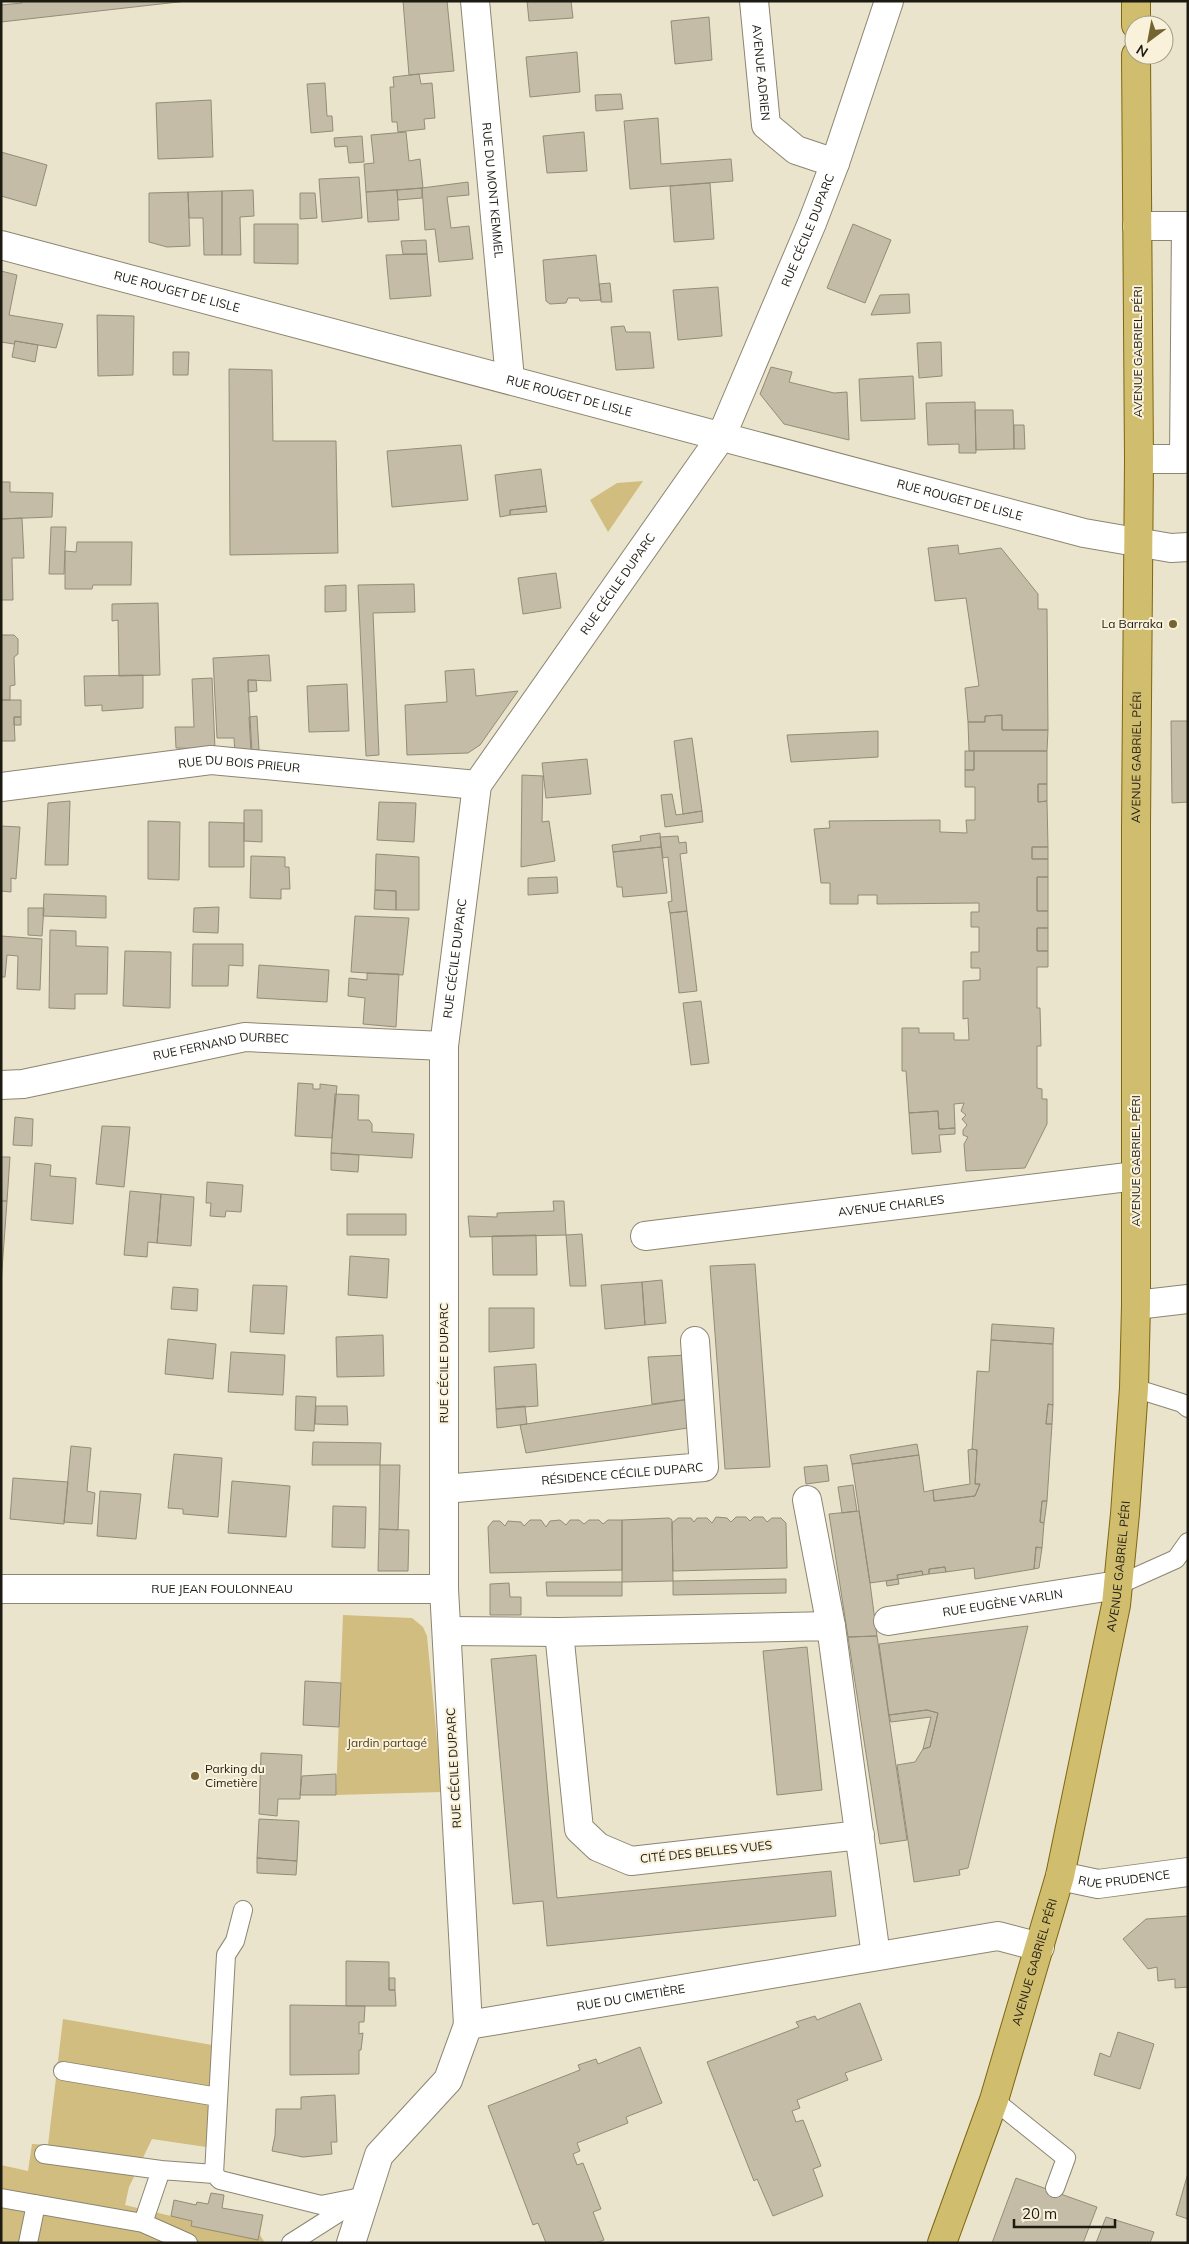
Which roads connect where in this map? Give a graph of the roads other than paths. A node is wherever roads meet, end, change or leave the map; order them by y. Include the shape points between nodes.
1 (475, 1) edge
2 (754, 1) edge
3 (889, 1) edge
4 (1136, 1) edge
5 (1136, 15) edge
6 (1136, 65) edge
7 (835, 163) junction
8 (1137, 226) junction
9 (1, 245) edge
10 (510, 379) junction
11 (721, 437) junction
12 (1139, 459) junction
13 (1137, 542) junction
14 (1188, 547) edge
15 (477, 785) junction
16 (1, 787) edge
17 (444, 1046) junction
18 (1, 1085) edge
19 (1136, 1176) junction
20 (645, 1236) dead end
21 (1188, 1299) edge
22 (1136, 1305) junction
23 (695, 1340) dead end
24 (1134, 1388) junction
25 (1188, 1408) edge
26 (444, 1489) junction
27 (807, 1500) dead end
28 (1188, 1542) edge
29 (1118, 1585) junction
30 (444, 1589) junction
31 (1, 1590) edge
32 (888, 1621) dead end
33 (831, 1626) junction
34 (447, 1631) junction
35 (559, 1632) junction
36 (860, 1835) junction
37 (1188, 1872) edge
38 (1060, 1876) junction
39 (243, 1910) dead end
40 (1040, 1947) junction
41 (876, 1956) junction
42 (468, 2025) junction
43 (64, 2071) dead end
44 (218, 2098) junction
45 (994, 2100) junction
46 (44, 2154) dead end
47 (161, 2170) junction
48 (214, 2174) junction
49 (1055, 2188) dead end
50 (366, 2196) junction
51 (1, 2198) edge
52 (36, 2204) junction
53 (143, 2223) junction
54 (28, 2243) edge
55 (188, 2243) edge
56 (291, 2243) edge
57 (351, 2243) edge
58 (942, 2243) edge

1 - 10 street, RUE DU MONT KEMMEL
2 - 7 street, AVENUE ADRIEN via 766,125 796,150
3 - 7 street, RUE CÉCILE DUPARC
4 - 5 main road
6 - 8 main road, AVENUE GABRIEL PÉRI
7 - 11 street, RUE CÉCILE DUPARC
8 - 12 main road, AVENUE GABRIEL PÉRI
8 - 12 street via 1186,226 1184,459
9 - 10 street, RUE ROUGET DE LISLE
10 - 11 street, RUE ROUGET DE LISLE
11 - 13 street, RUE ROUGET DE LISLE via 1084,533
11 - 15 street, RUE CÉCILE DUPARC
12 - 13 main road, AVENUE GABRIEL PÉRI
13 - 14 street, RUE ROUGET DE LISLE via 1171,548
13 - 19 main road, AVENUE GABRIEL PÉRI
15 - 16 street, RUE DU BOIS PRIEUR via 211,760
15 - 17 street, RUE CÉCILE DUPARC
17 - 18 street, RUE FERNAND DURBEC via 245,1037 23,1084
17 - 26 street, RUE CÉCILE DUPARC
19 - 20 street, AVENUE CHARLES
19 - 22 main road, AVENUE GABRIEL PÉRI
21 - 22 street
22 - 24 main road, AVENUE GABRIEL PÉRI
23 - 26 street, RÉSIDENCE CÉCILE DUPARC via 704,1467
24 - 25 lane via 1182,1403
24 - 29 main road, AVENUE GABRIEL PÉRI
26 - 30 street, RUE CÉCILE DUPARC
27 - 33 street
28 - 29 lane via 1176,1559
29 - 32 street, RUE EUGÈNE VARLIN
29 - 38 main road, AVENUE GABRIEL PÉRI
30 - 31 street, RUE JEAN FOULONNEAU
30 - 34 street, RUE CÉCILE DUPARC
33 - 35 street
33 - 36 street
34 - 35 street
34 - 42 street, RUE CÉCILE DUPARC
35 - 36 street, CITÉ DES BELLES VUES via 579,1828 598,1847 631,1861
36 - 41 street
37 - 38 street, RUE PRUDENCE via 1098,1884
38 - 40 main road, AVENUE GABRIEL PÉRI
39 - 44 lane via 235,1941 226,1955
40 - 41 street, RUE DU CIMETIÈRE via 998,1936
40 - 45 main road, AVENUE GABRIEL PÉRI
41 - 42 street, RUE DU CIMETIÈRE
42 - 50 street via 448,2080 379,2155
43 - 44 lane
44 - 48 lane
45 - 49 lane via 1066,2158
45 - 58 main road, AVENUE GABRIEL PÉRI
46 - 47 lane
47 - 48 lane
47 - 53 lane
48 - 50 lane via 220,2180 321,2205
50 - 56 lane
50 - 57 street
51 - 52 lane
52 - 53 lane
52 - 54 lane
53 - 55 lane

